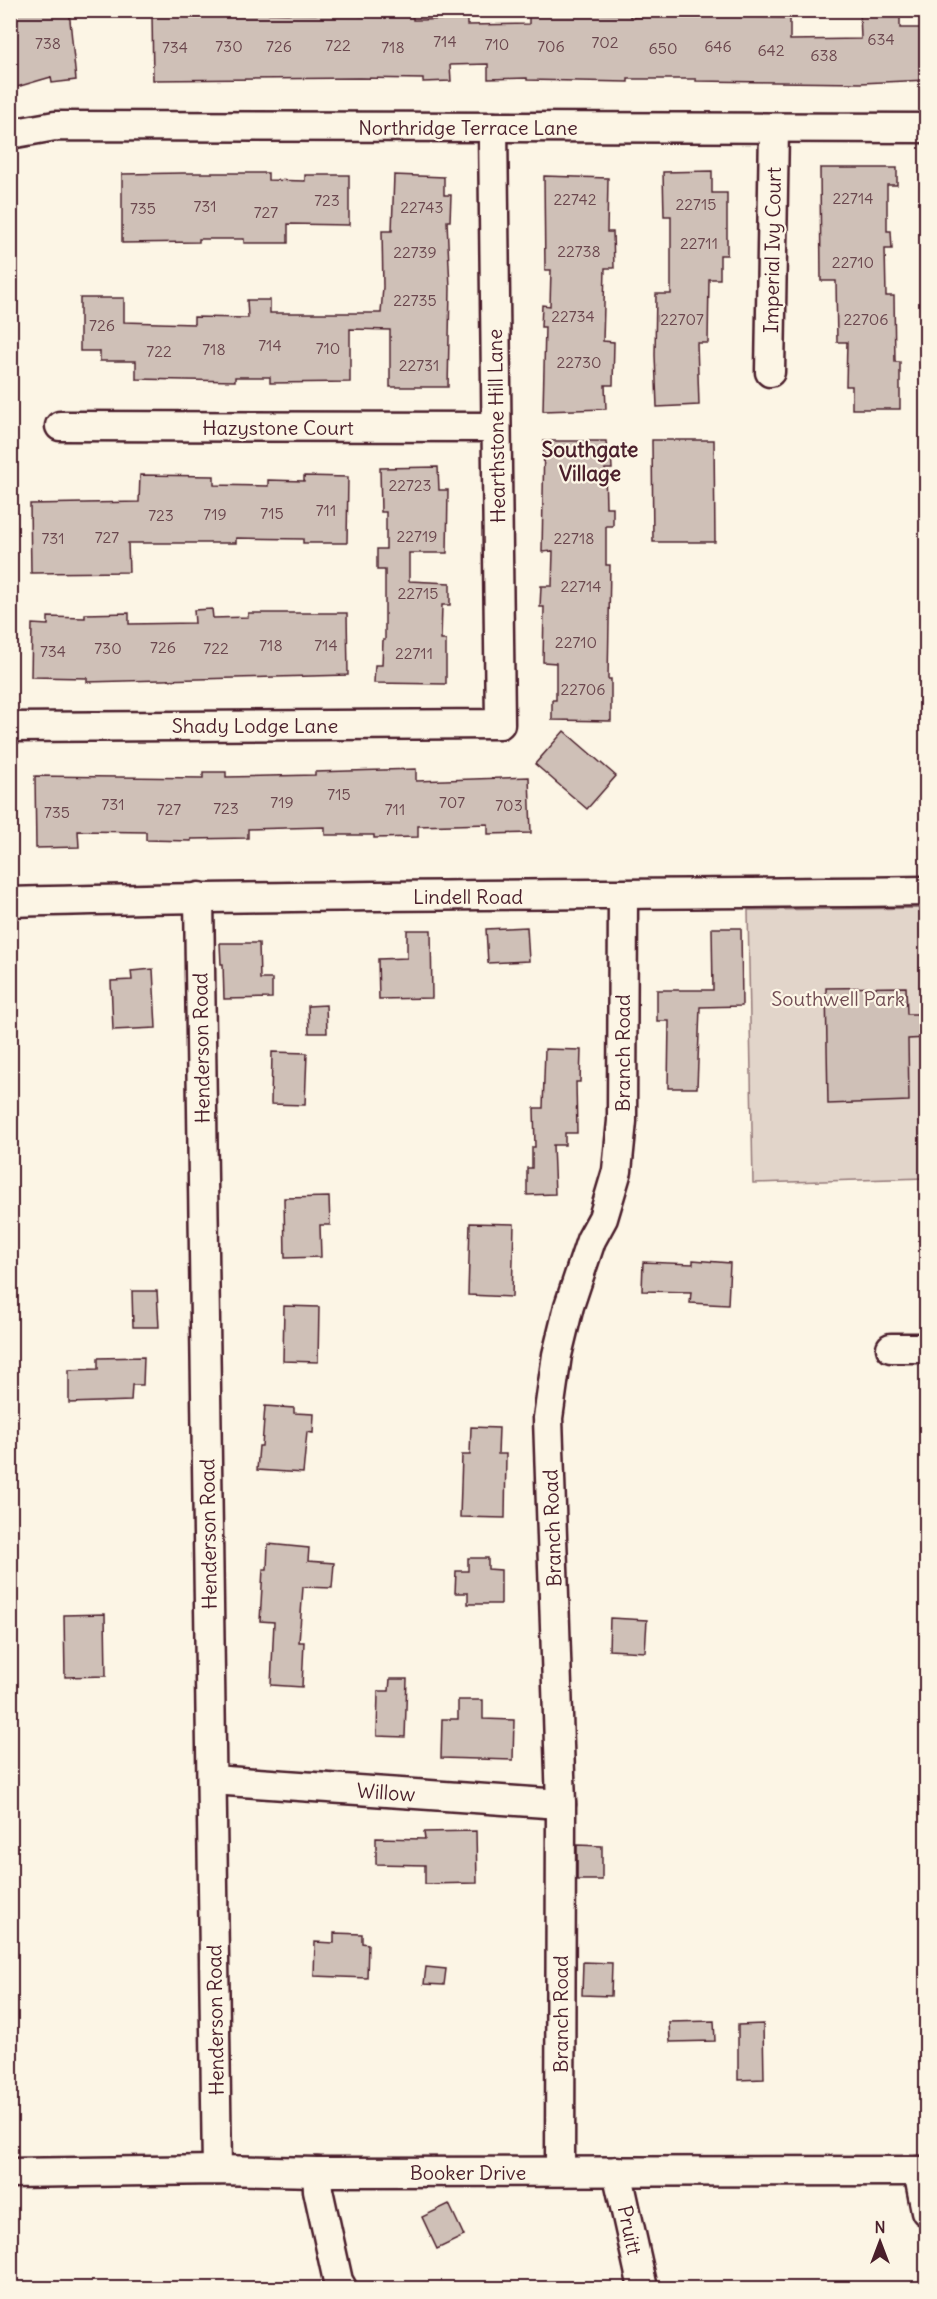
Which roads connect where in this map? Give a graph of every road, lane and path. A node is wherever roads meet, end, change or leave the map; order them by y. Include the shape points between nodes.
1 (493, 127) junction
2 (774, 128) junction
3 (927, 128) edge
4 (10, 134) edge
5 (770, 372) dead end
6 (60, 426) dead end
7 (496, 427) junction
8 (500, 724) joint
9 (10, 727) edge
10 (927, 891) edge
11 (624, 895) junction
12 (199, 897) junction
13 (10, 902) edge
14 (891, 1348) dead end
15 (927, 1348) edge
16 (212, 1780) junction
17 (561, 1804) junction
18 (217, 2170) junction
19 (560, 2171) junction
20 (617, 2171) junction
21 (922, 2171) edge
22 (317, 2172) junction
23 (10, 2173) edge
24 (927, 2211) edge
25 (342, 2289) edge
26 (643, 2289) edge

1 - 2 street, Northridge Terrace Lane
1 - 4 street, Northridge Terrace Lane via 55,126
1 - 7 street, Hearthstone Hill Lane
2 - 3 street, Northridge Terrace Lane
2 - 5 street, Imperial Ivy Court
6 - 7 street, Hazystone Court
7 - 8 street, Hearthstone Hill Lane
8 - 9 street, Shady Lodge Lane
10 - 11 street, Lindell Road
11 - 12 street, Lindell Road
11 - 17 street, Branch Road via 622,1121 617,1171 569,1306 548,1418
12 - 13 street, Lindell Road
12 - 16 street, Henderson Road
14 - 15 street
16 - 17 street, Willow
16 - 18 street, Henderson Road
17 - 19 street, Branch Road
18 - 22 street, Booker Drive
18 - 23 street, Booker Drive
19 - 20 street, Booker Drive
19 - 22 street, Booker Drive
20 - 21 street, Booker Drive
20 - 26 street, Pruitt
21 - 24 street
22 - 25 street

